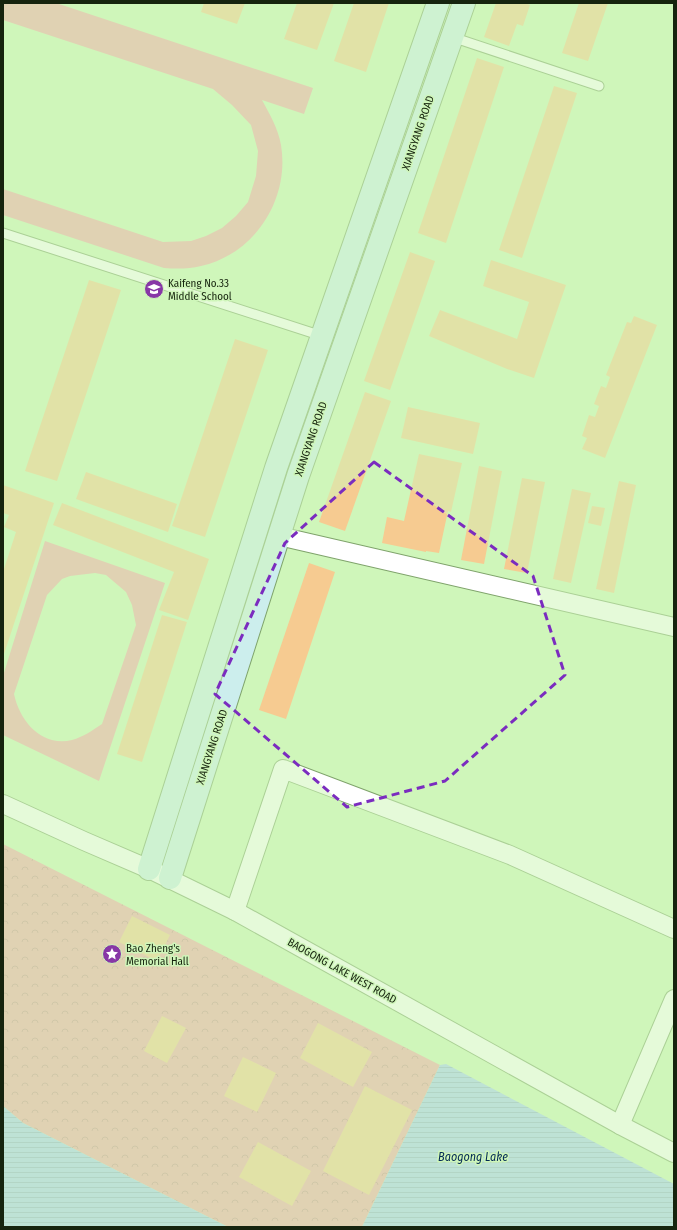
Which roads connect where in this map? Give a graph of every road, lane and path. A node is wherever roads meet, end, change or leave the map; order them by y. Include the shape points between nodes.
1 (438, 3) edge
2 (464, 3) edge
3 (452, 37) junction
4 (599, 86) dead end
5 (3, 233) edge
6 (322, 336) junction
7 (279, 536) junction
8 (674, 627) edge
9 (3, 804) edge
10 (150, 869) junction
11 (170, 878) junction
12 (235, 911) junction
13 (674, 929) edge
14 (674, 999) edge
15 (620, 1125) junction
16 (674, 1153) edge

1 - 6 street, XIANGYANG ROAD
2 - 3 street, XIANGYANG ROAD
3 - 4 lane
3 - 7 street, XIANGYANG ROAD
5 - 6 lane
6 - 10 street, XIANGYANG ROAD via 276,468
7 - 8 street
7 - 11 street, XIANGYANG ROAD
9 - 10 street, BAOGONG LAKE WEST ROAD
10 - 11 street, BAOGONG LAKE WEST ROAD
11 - 12 street, BAOGONG LAKE WEST ROAD
12 - 13 street via 283,769 510,855
12 - 15 street, BAOGONG LAKE WEST ROAD
14 - 15 street
15 - 16 street, BAOGONG LAKE WEST ROAD

